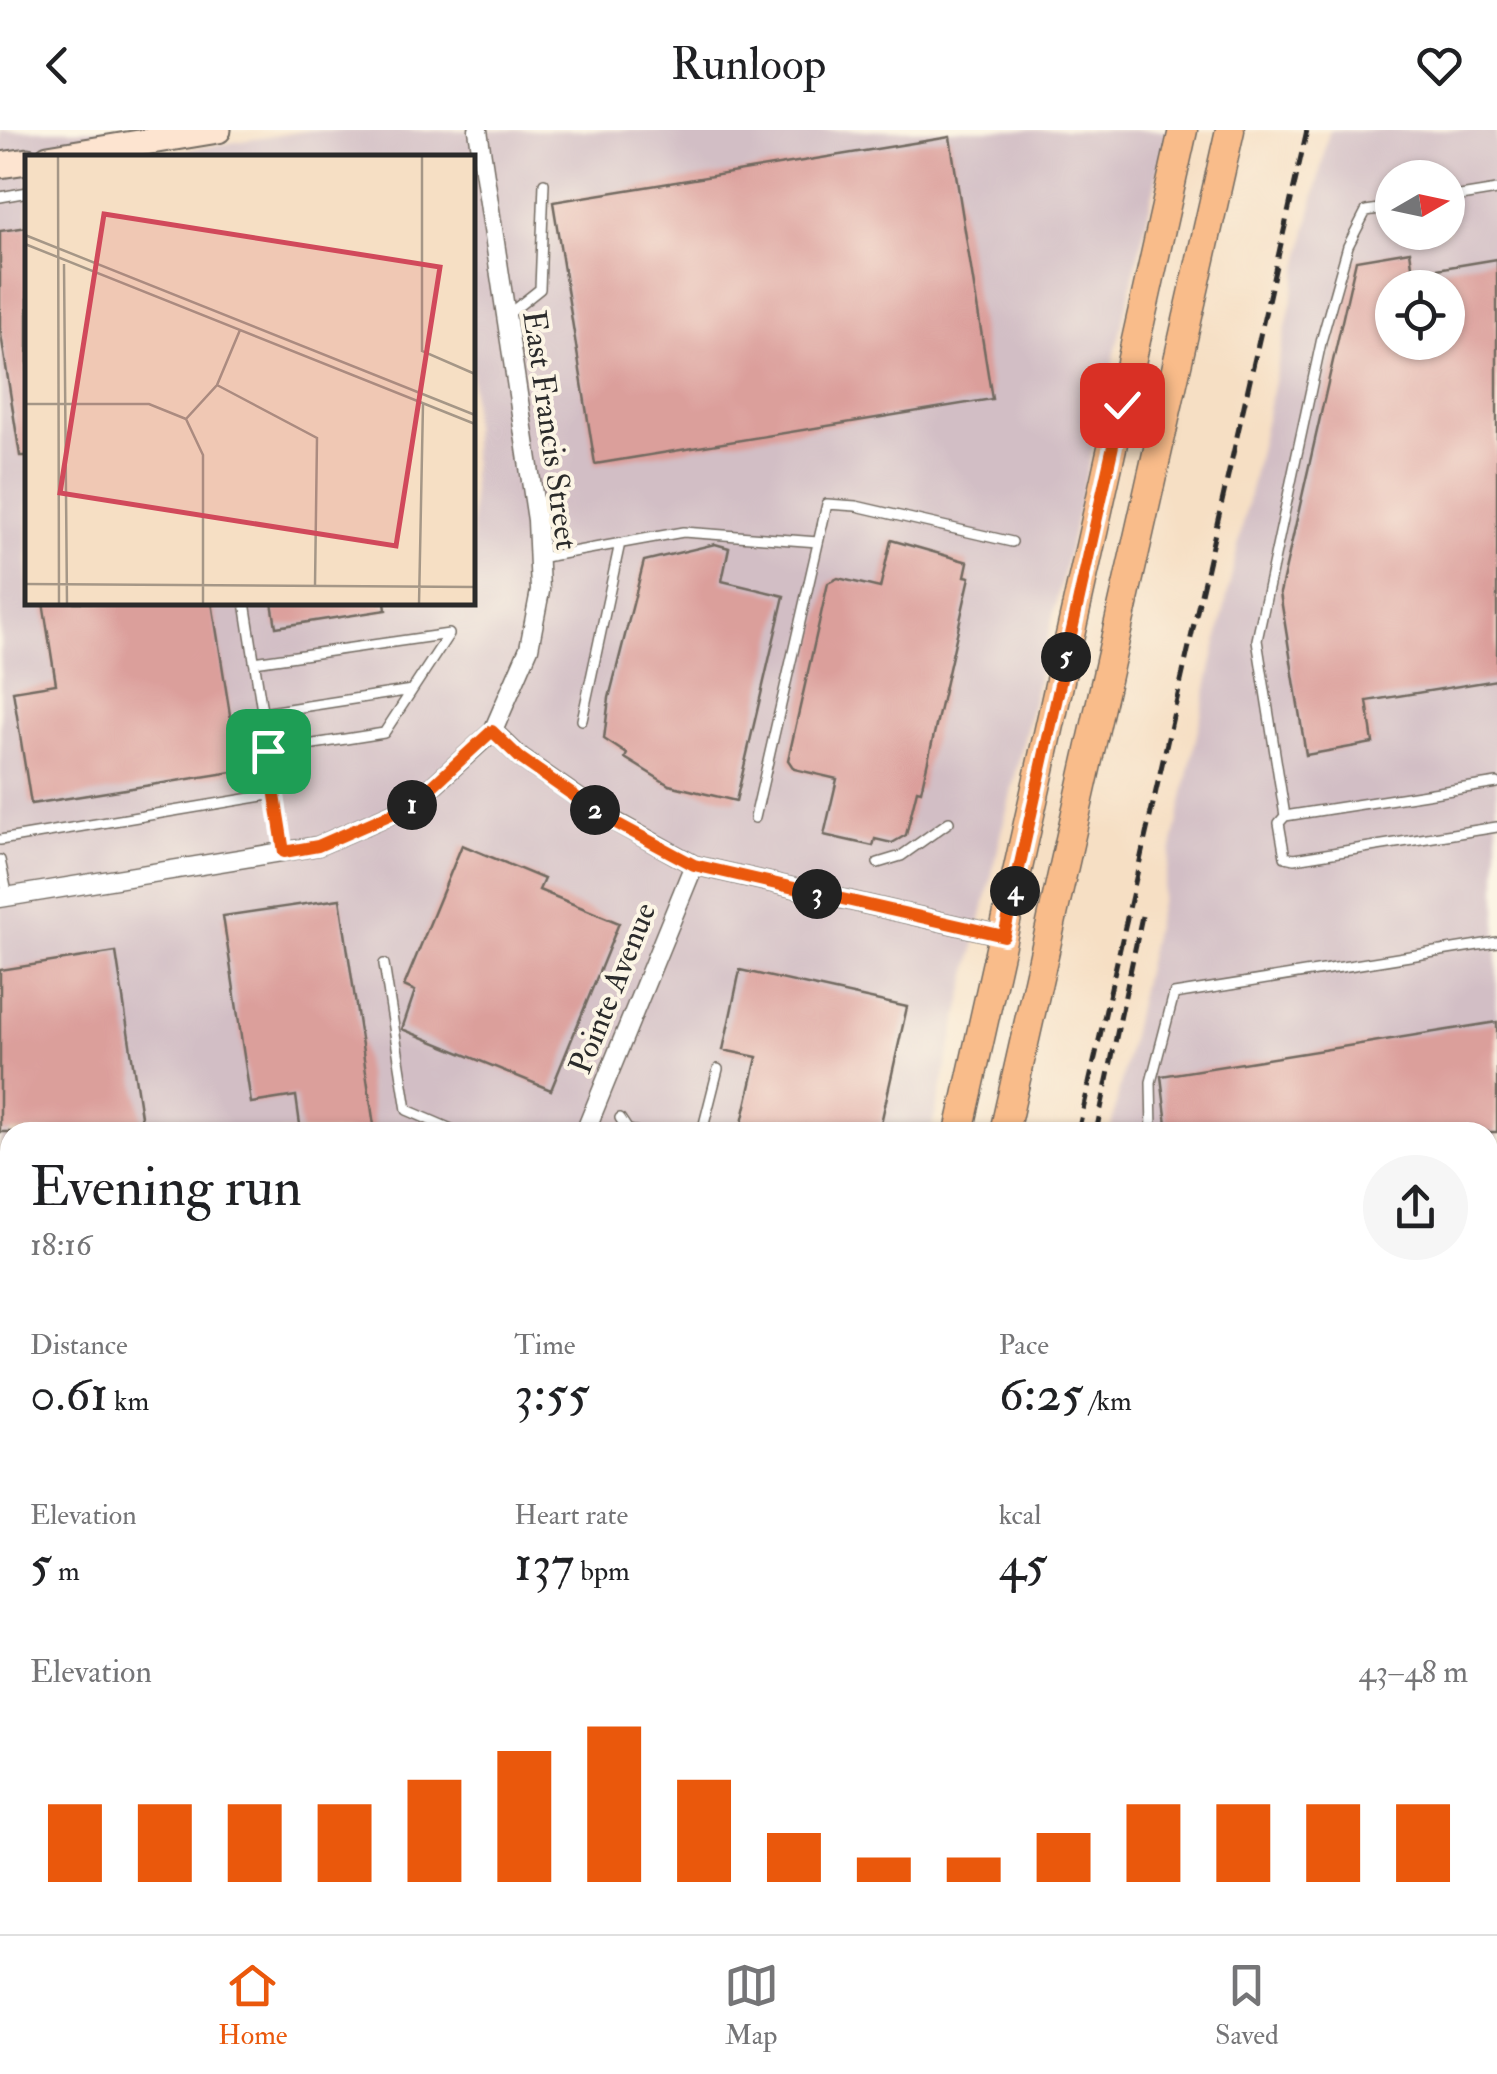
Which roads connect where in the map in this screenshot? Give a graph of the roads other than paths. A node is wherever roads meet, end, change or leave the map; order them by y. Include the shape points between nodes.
1 (218, 130) edge
2 (478, 130) edge
3 (1184, 130) edge
4 (1230, 130) edge
5 (70, 155) edge
6 (25, 161) edge
7 (0, 165) edge
8 (544, 183) dead end
9 (1497, 190) edge
10 (25, 193) edge
11 (1465, 195) edge
12 (0, 197) edge
13 (1375, 210) edge
14 (506, 316) junction
15 (818, 542) junction
16 (1012, 542) dead end
17 (620, 543) junction
18 (538, 558) junction
19 (244, 605) edge
20 (254, 662) junction
21 (412, 690) junction
22 (262, 714) junction
23 (582, 720) dead end
24 (492, 731) junction
25 (268, 751) junction
26 (1497, 783) edge
27 (275, 794) junction
28 (1286, 816) junction
29 (756, 818) dead end
30 (949, 822) dead end
31 (1497, 827) edge
32 (0, 840) edge
33 (284, 852) junction
34 (0, 860) edge
35 (878, 863) dead end
36 (694, 865) junction
37 (4, 897) edge
38 (1004, 936) junction
39 (1497, 942) edge
40 (384, 964) dead end
41 (718, 1069) dead end
42 (620, 1118) dead end
43 (434, 1122) edge
44 (589, 1122) edge
45 (623, 1122) edge
46 (705, 1122) edge
47 (961, 1122) edge
48 (1006, 1122) edge
49 (1152, 1122) edge

1 - 5 main road
2 - 14 street, East Francis Street
3 - 38 main road
4 - 48 main road
6 - 7 main road
8 - 14 lane via 540,289
9 - 11 lane
10 - 12 lane
13 - 28 lane via 1366,211 1348,246 1322,338 1257,640
14 - 18 street, East Francis Street
15 - 16 lane via 827,504
15 - 17 lane via 683,532
15 - 29 lane
17 - 18 lane
17 - 23 lane
18 - 24 street, East Francis Street via 540,590 529,648
19 - 20 lane
20 - 21 lane via 449,634
20 - 22 lane
21 - 22 lane
21 - 25 lane via 384,733
22 - 25 lane
24 - 33 street via 412,805 318,846
24 - 36 street via 603,816
25 - 27 lane
26 - 28 lane
27 - 32 lane
27 - 33 lane
28 - 31 lane via 1279,823 1281,850 1294,859
30 - 35 lane via 901,856
33 - 37 street
34 - 37 lane
36 - 38 street
36 - 44 street, Pointe Avenue
38 - 47 main road
39 - 49 lane via 1174,994 1151,1082
40 - 43 lane via 406,1110
41 - 46 lane
42 - 45 lane

